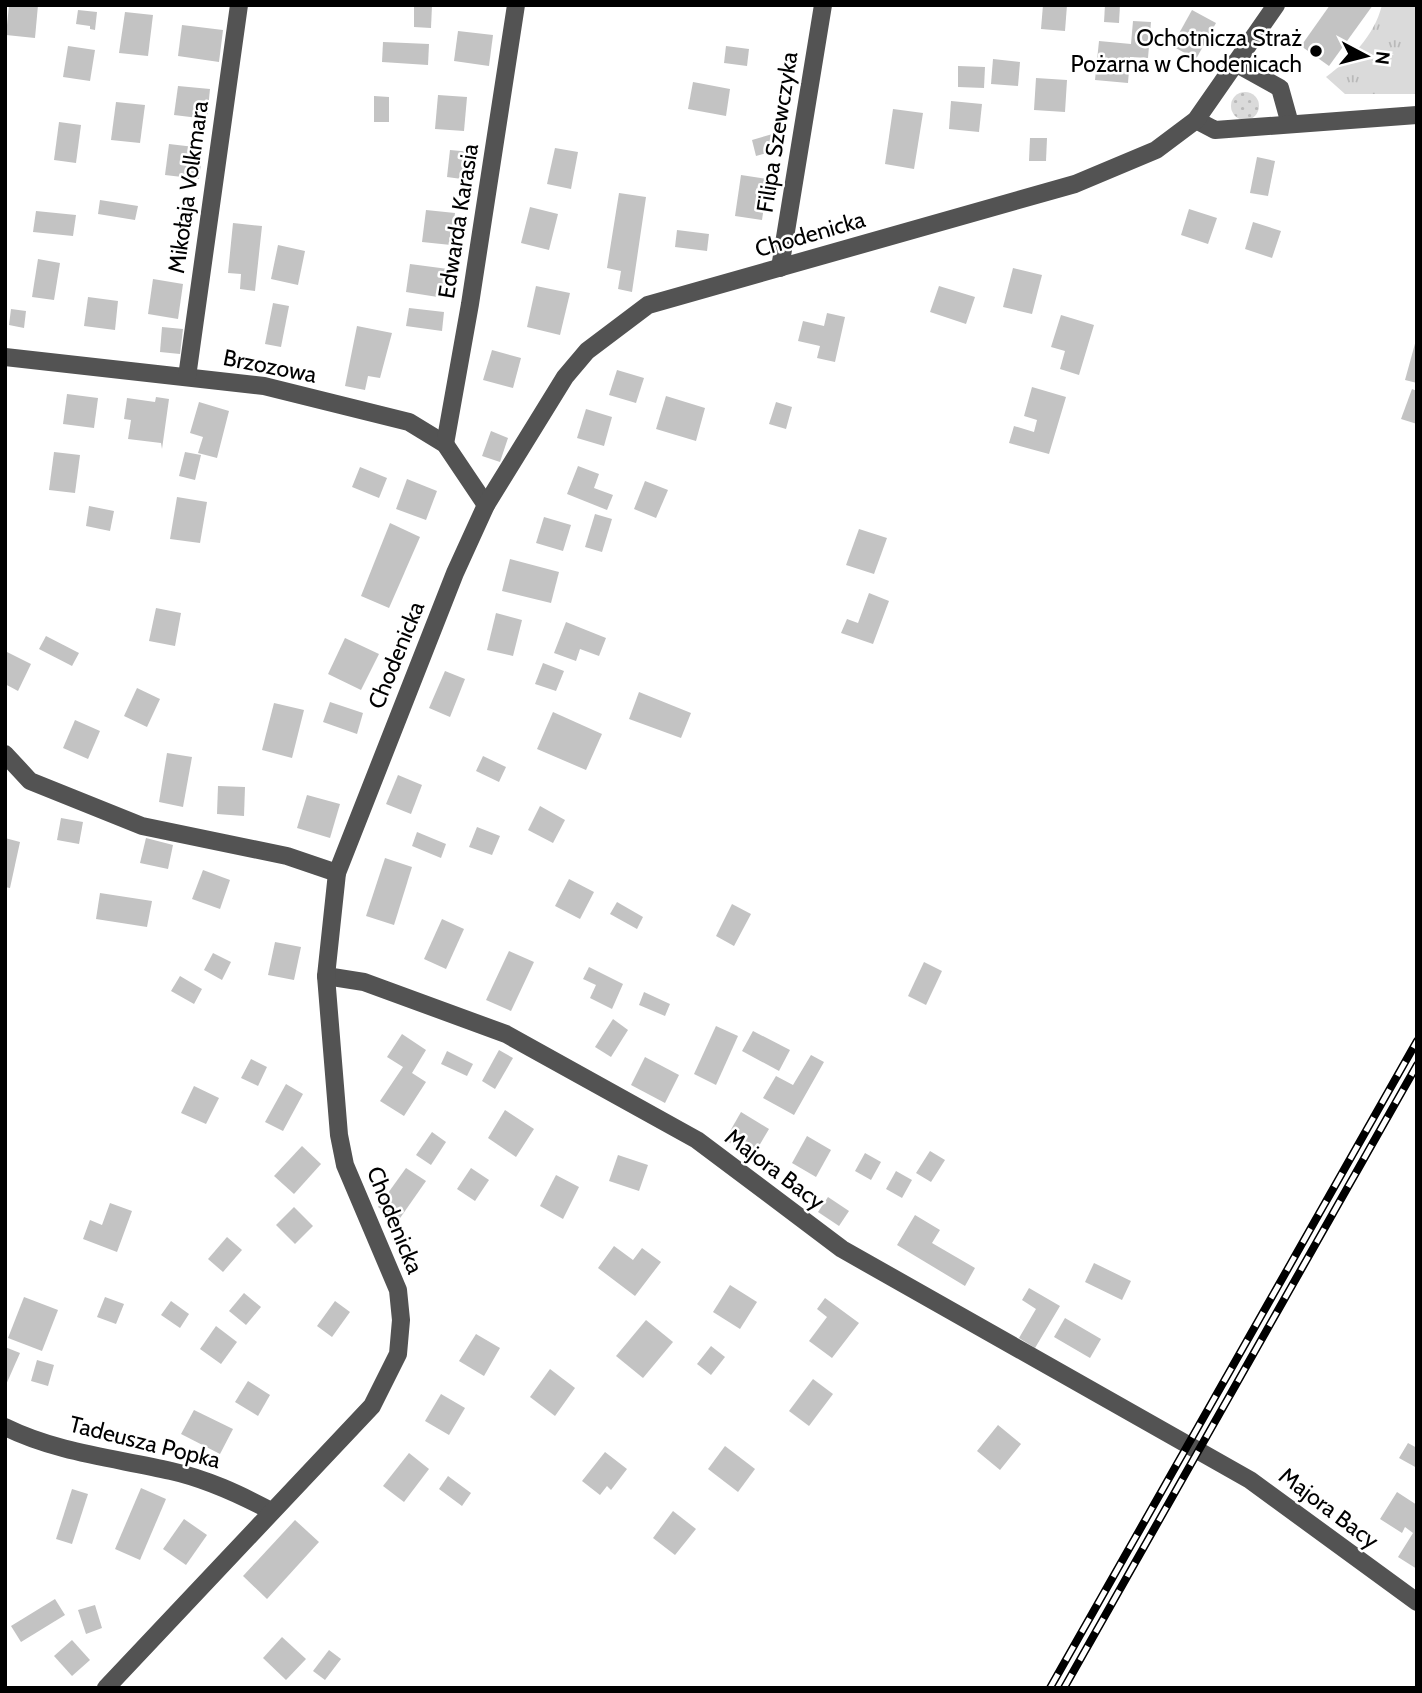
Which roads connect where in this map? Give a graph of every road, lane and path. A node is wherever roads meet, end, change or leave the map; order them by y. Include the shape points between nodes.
1 (239, 5) edge
2 (516, 5) edge
3 (823, 5) edge
4 (1276, 5) edge
5 (1235, 63) junction
6 (1417, 115) edge
7 (1196, 120) junction
8 (1290, 124) junction
9 (780, 268) junction
10 (5, 357) edge
11 (187, 377) junction
12 (445, 444) junction
13 (486, 505) junction
14 (5, 754) edge
15 (337, 873) junction
16 (326, 976) junction
17 (5, 1427) edge
18 (271, 1511) junction
19 (1417, 1602) edge
20 (111, 1686) edge

1 - 11 street, Mikołaja Volkmara
2 - 12 street, Edwarda Karasia
3 - 9 street, Filipa Szewczyka
4 - 5 street, Chodenicka
5 - 7 street, Chodenicka
5 - 8 street via 1280,88
6 - 8 street
7 - 8 street via 1215,130
7 - 9 street, Chodenicka via 1156,150 1075,184
9 - 13 street, Chodenicka via 648,305 597,343 565,377
10 - 11 street, Brzozowa
11 - 12 street, Brzozowa via 264,386 409,422
12 - 13 street, Brzozowa
13 - 15 street, Chodenicka
14 - 15 street via 30,780 142,827 286,856
15 - 16 street, Chodenicka
16 - 18 street, Chodenicka via 339,1135 345,1165 398,1290 398,1354 372,1406
16 - 19 street, Majora Bacy via 365,982 506,1034 697,1140 842,1249 1285,1504
17 - 18 street, Tadeusza Popka via 89,1456 173,1471 231,1490
18 - 20 street, Chodenicka

